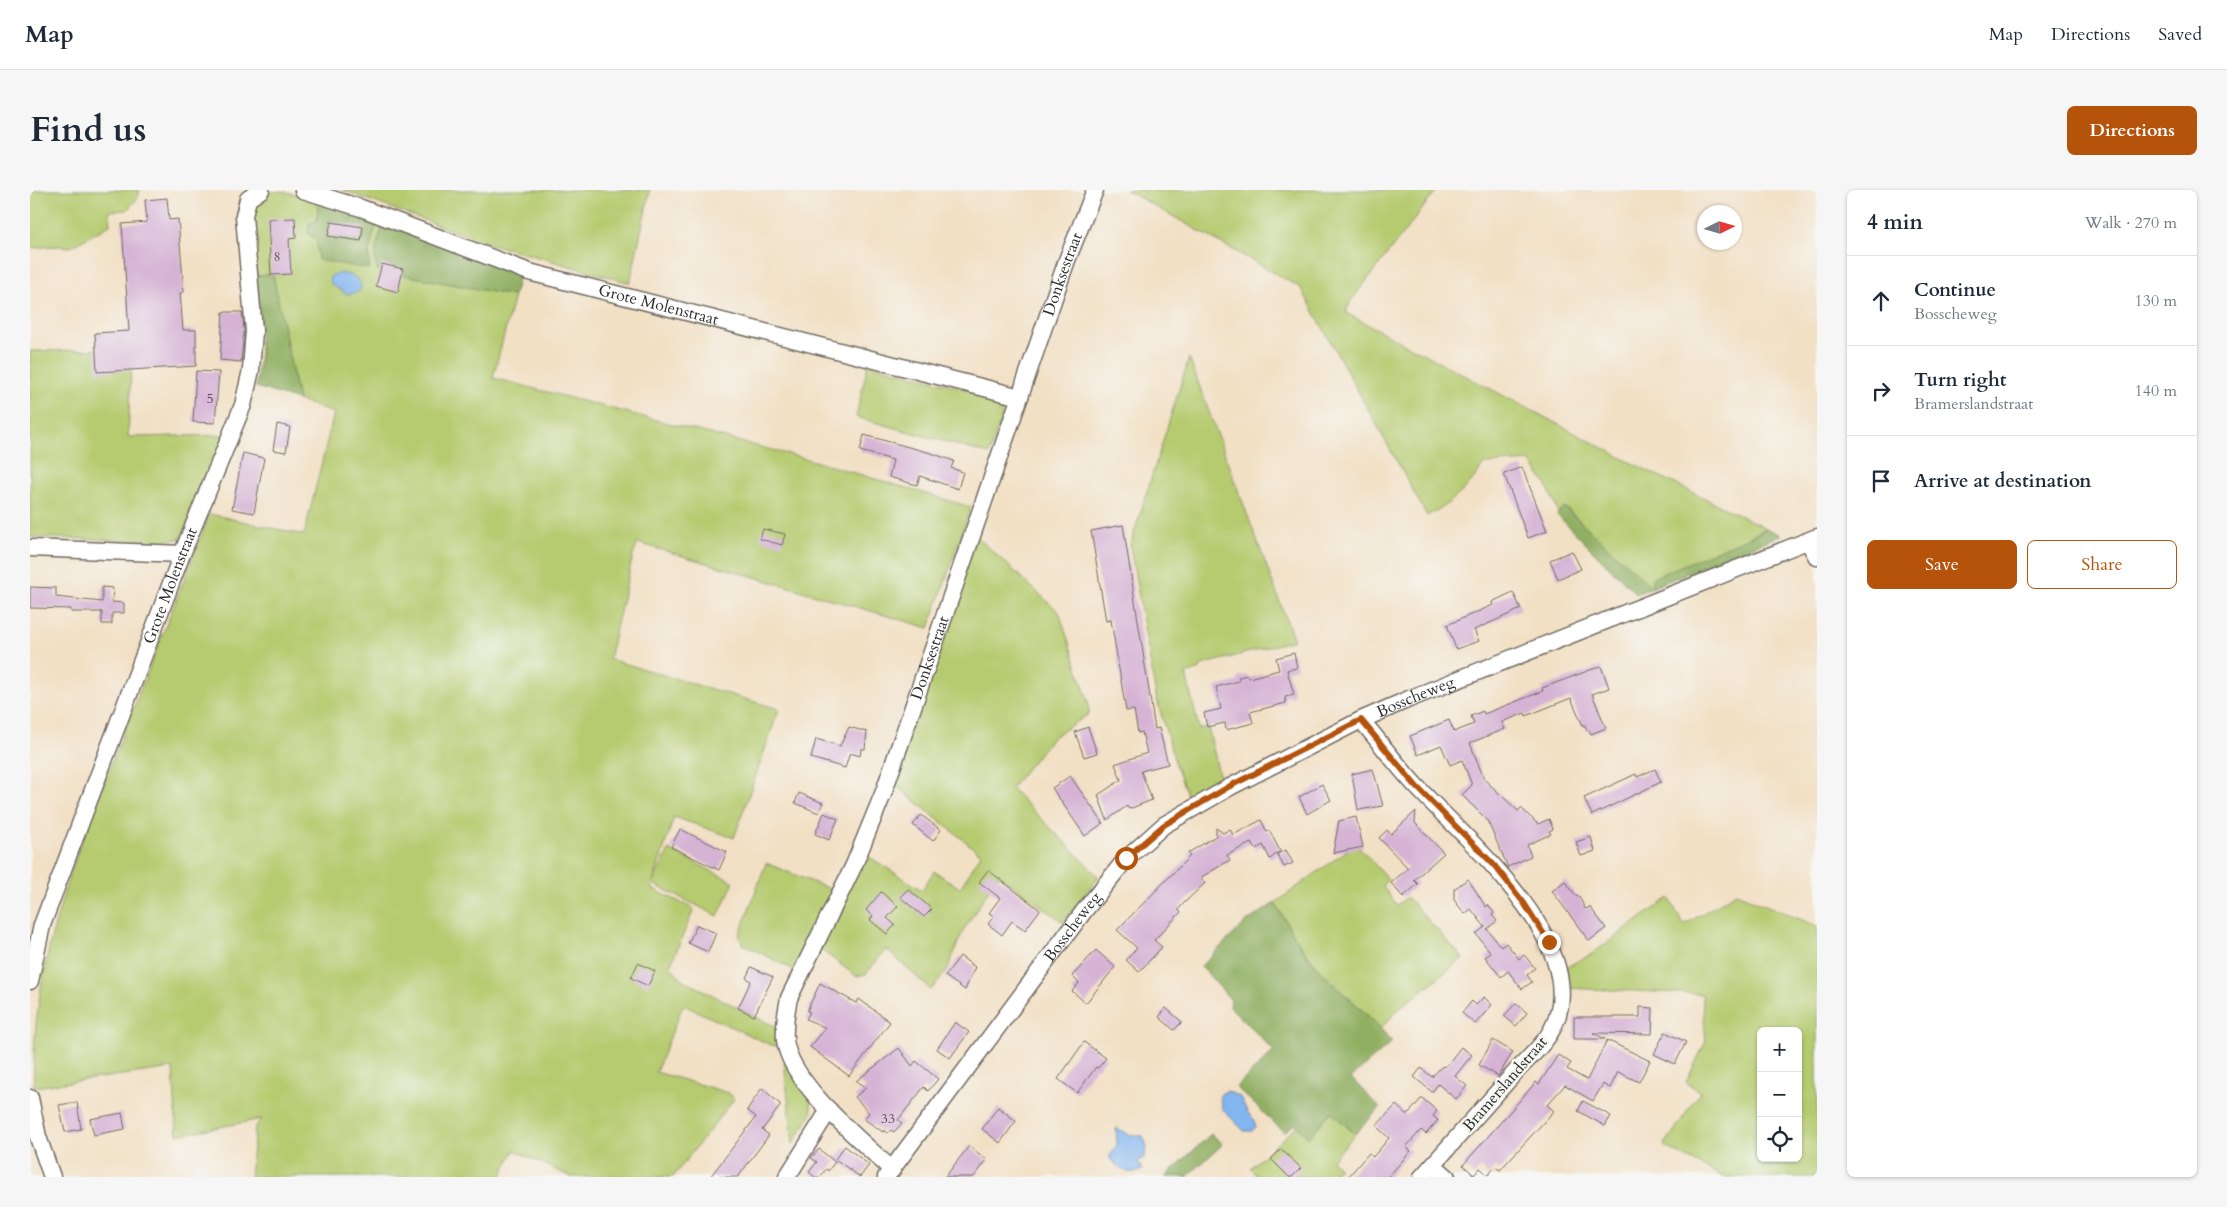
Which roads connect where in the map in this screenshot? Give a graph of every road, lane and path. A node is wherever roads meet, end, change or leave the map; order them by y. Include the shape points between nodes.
1 (261, 190) edge
2 (303, 190) edge
3 (1095, 190) edge
4 (1020, 397) junction
5 (1813, 539) edge
6 (30, 548) edge
7 (182, 554) junction
8 (1817, 557) edge
9 (1361, 720) junction
10 (30, 981) edge
11 (30, 1098) edge
12 (829, 1110) junction
13 (1427, 1171) edge
14 (889, 1173) edge
15 (52, 1177) edge
16 (787, 1177) edge
17 (1447, 1177) edge

1 - 7 street, Grote Molenstraat via 248,199 244,216 254,331 244,405
2 - 4 street, Grote Molenstraat via 361,208 529,272
3 - 4 street, Donksestraat
4 - 12 street, Donksestraat via 883,794 851,872 789,998 785,1042 791,1061
5 - 8 street
5 - 9 street, Bosscheweg
6 - 7 street
7 - 10 street, Grote Molenstraat via 42,925
9 - 13 street, Bramerslandstraat via 1416,786 1494,865 1549,942 1559,975 1562,1005 1548,1036
9 - 14 street, Bosscheweg via 1230,786 1164,825 1126,858
11 - 15 street via 38,1137
12 - 14 street, Donksestraat
12 - 16 street
13 - 17 street

